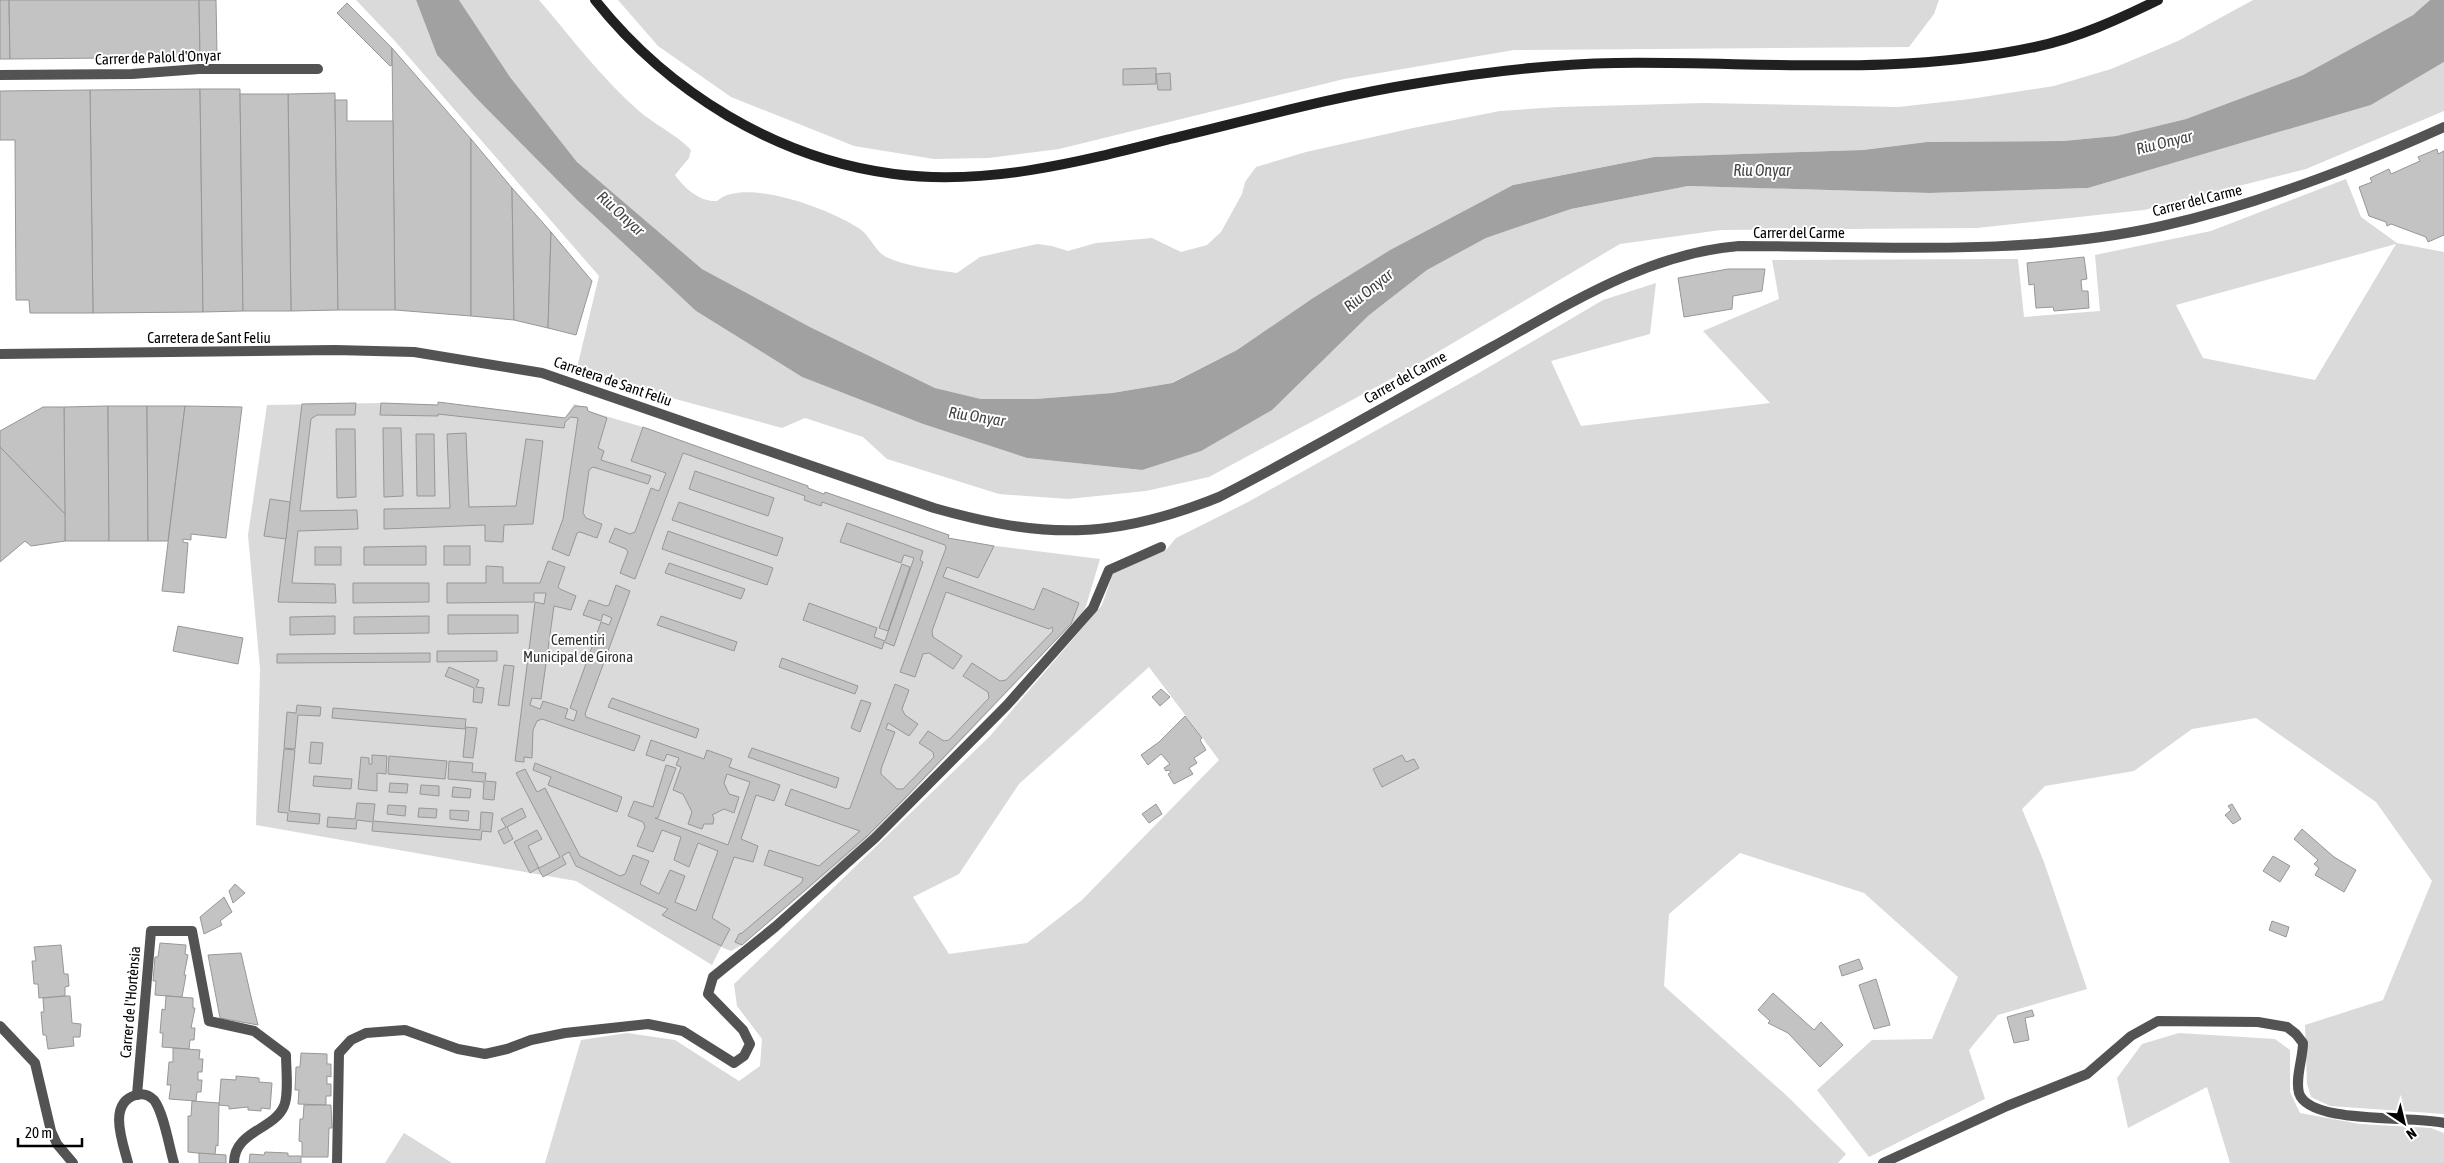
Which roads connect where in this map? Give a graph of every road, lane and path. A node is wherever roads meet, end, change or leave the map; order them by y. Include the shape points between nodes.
1 (595, 0) edge
2 (2158, 0) edge
3 (318, 70) dead end
4 (0, 75) edge
5 (2444, 127) edge
6 (0, 354) edge
7 (1197, 506) joint
8 (1161, 547) dead end
9 (0, 1026) edge
10 (137, 1095) junction
11 (2444, 1123) edge
12 (73, 1163) edge
13 (128, 1163) edge
14 (174, 1163) edge
15 (234, 1163) edge
16 (337, 1163) edge
17 (1883, 1163) edge

1 - 2 main road via 658,67 691,92 756,132 841,164 924,177 997,175 1043,169 1321,103 1419,83 1521,70 1614,63 1865,66 1992,55 2040,46 2113,22
3 - 4 street, Carrer de Palol d'Onyar via 199,69 132,74
5 - 7 street, Carrer del Carme via 2342,171 2278,194 2152,228 2026,244 1739,246 1714,248 1662,262 1598,289 1236,488
6 - 7 street, Carretera de Sant Feliu via 414,352 542,373 934,508 984,522 1060,531 1101,529 1138,524
8 - 16 street via 1109,570 1093,608 1007,705 875,838 713,977 708,994 743,1030 750,1044 744,1056 734,1063 683,1030 648,1024 565,1033 485,1054 458,1049 405,1030 366,1033 351,1040 339,1052
9 - 12 street via 35,1063 51,1131
10 - 13 street via 127,1099 119,1113
10 - 14 street via 146,1094 154,1101
10 - 15 street, Carrer de l'Hortènsia via 151,931 192,931 209,1021 254,1032 286,1055 285,1105 278,1115 245,1138
11 - 17 street via 2430,1119 2344,1115 2307,1105 2299,1093 2303,1043 2287,1027 2258,1022 2158,1021 2131,1036 2087,1074

